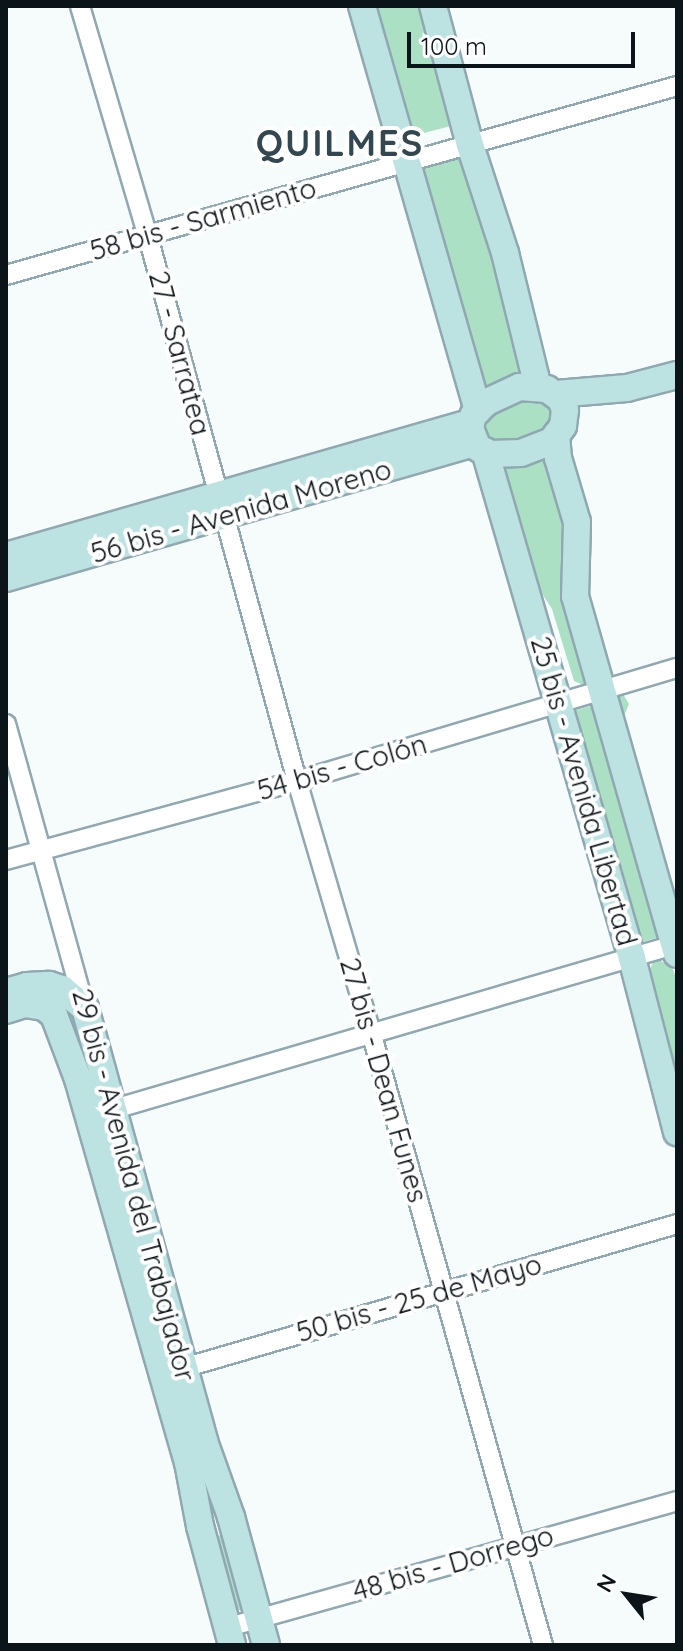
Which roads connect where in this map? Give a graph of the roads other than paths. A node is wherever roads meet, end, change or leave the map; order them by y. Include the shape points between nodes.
1 (80, 6) edge
2 (362, 6) edge
3 (433, 6) edge
4 (677, 86) edge
5 (470, 145) junction
6 (404, 163) junction
7 (147, 233) junction
8 (6, 275) edge
9 (677, 375) edge
10 (627, 388) junction
11 (547, 391) junction
12 (560, 429) junction
13 (477, 432) junction
14 (223, 506) junction
15 (6, 556) edge
16 (6, 578) edge
17 (677, 668) edge
18 (602, 688) junction
19 (567, 700) junction
20 (6, 724) edge
21 (297, 781) junction
22 (39, 851) junction
23 (6, 860) edge
24 (676, 947) edge
25 (632, 958) junction
26 (6, 992) edge
27 (6, 1010) edge
28 (86, 1014) junction
29 (51, 1017) junction
30 (371, 1032) junction
31 (100, 1113) junction
32 (677, 1132) edge
33 (677, 1224) edge
34 (442, 1291) junction
35 (173, 1371) junction
36 (677, 1501) edge
37 (231, 1517) junction
38 (200, 1526) junction
39 (514, 1546) junction
40 (260, 1618) junction
41 (231, 1636) edge
42 (266, 1645) edge
43 (543, 1645) edge

1 - 7 street, 27 - Sarratea
2 - 6 main road, 25 bis - Avenida Libertad
3 - 5 main road
4 - 5 street, 58 bis - Sarmiento
5 - 6 street, 58 bis - Sarmiento
5 - 11 main road
6 - 7 street, 58 bis - Sarmiento
6 - 13 main road, 25 bis - Avenida Libertad
7 - 8 street, 58 bis - Sarmiento
7 - 14 street, 27 - Sarratea
9 - 10 main road
10 - 11 main road
10 - 12 main road
11 - 12 main road via 565,410
11 - 13 main road via 505,391
12 - 13 main road via 552,441 505,455
12 - 18 main road, 25 bis - Avenida Libertad via 558,458 577,522 575,596
13 - 14 main road, 56 bis - Avenida Moreno
13 - 19 main road, 25 bis - Avenida Libertad
14 - 15 main road, 56 bis - Avenida Moreno
14 - 16 main road, 56 bis - Avenida Moreno
14 - 21 street, 27 bis - Dean Funes
17 - 18 street, 54 bis - Colón
18 - 19 street, 54 bis - Colón
18 - 24 main road, 25 bis - Avenida Libertad
19 - 21 street, 54 bis - Colón
19 - 25 main road, 25 bis - Avenida Libertad
20 - 22 street, 29 bis - Avenida del Trabajador
21 - 22 street, 54 bis - Colón
21 - 30 street, 27 bis - Dean Funes
22 - 23 street, 54 bis - Colón
22 - 28 street, 29 bis - Avenida del Trabajador
24 - 25 street
25 - 30 street
25 - 32 main road, 25 bis - Avenida Libertad
26 - 28 main road via 49,985 62,989
27 - 29 main road via 25,1004
28 - 29 main road
28 - 31 main road, 29 bis - Avenida del Trabajador
29 - 31 main road, 29 bis - Avenida del Trabajador
30 - 31 street
30 - 34 street, 27 bis - Dean Funes
31 - 35 main road, 29 bis - Avenida del Trabajador
33 - 34 street, 50 bis - 25 de Mayo
34 - 35 street, 50 bis - 25 de Mayo
34 - 39 street, 27 bis - Dean Funes
35 - 37 main road, 29 bis - Avenida del Trabajador
35 - 38 main road, 29 bis - Avenida del Trabajador
36 - 39 street, 48 bis - Dorrego
37 - 38 main road
37 - 40 main road, 29 bis - Avenida del Trabajador
38 - 41 main road, 29 bis - Avenida del Trabajador
39 - 40 street, 48 bis - Dorrego
39 - 43 street, 27 bis - Dean Funes
40 - 41 street, 48 bis - Dorrego
40 - 42 main road, 29 bis - Avenida del Trabajador

